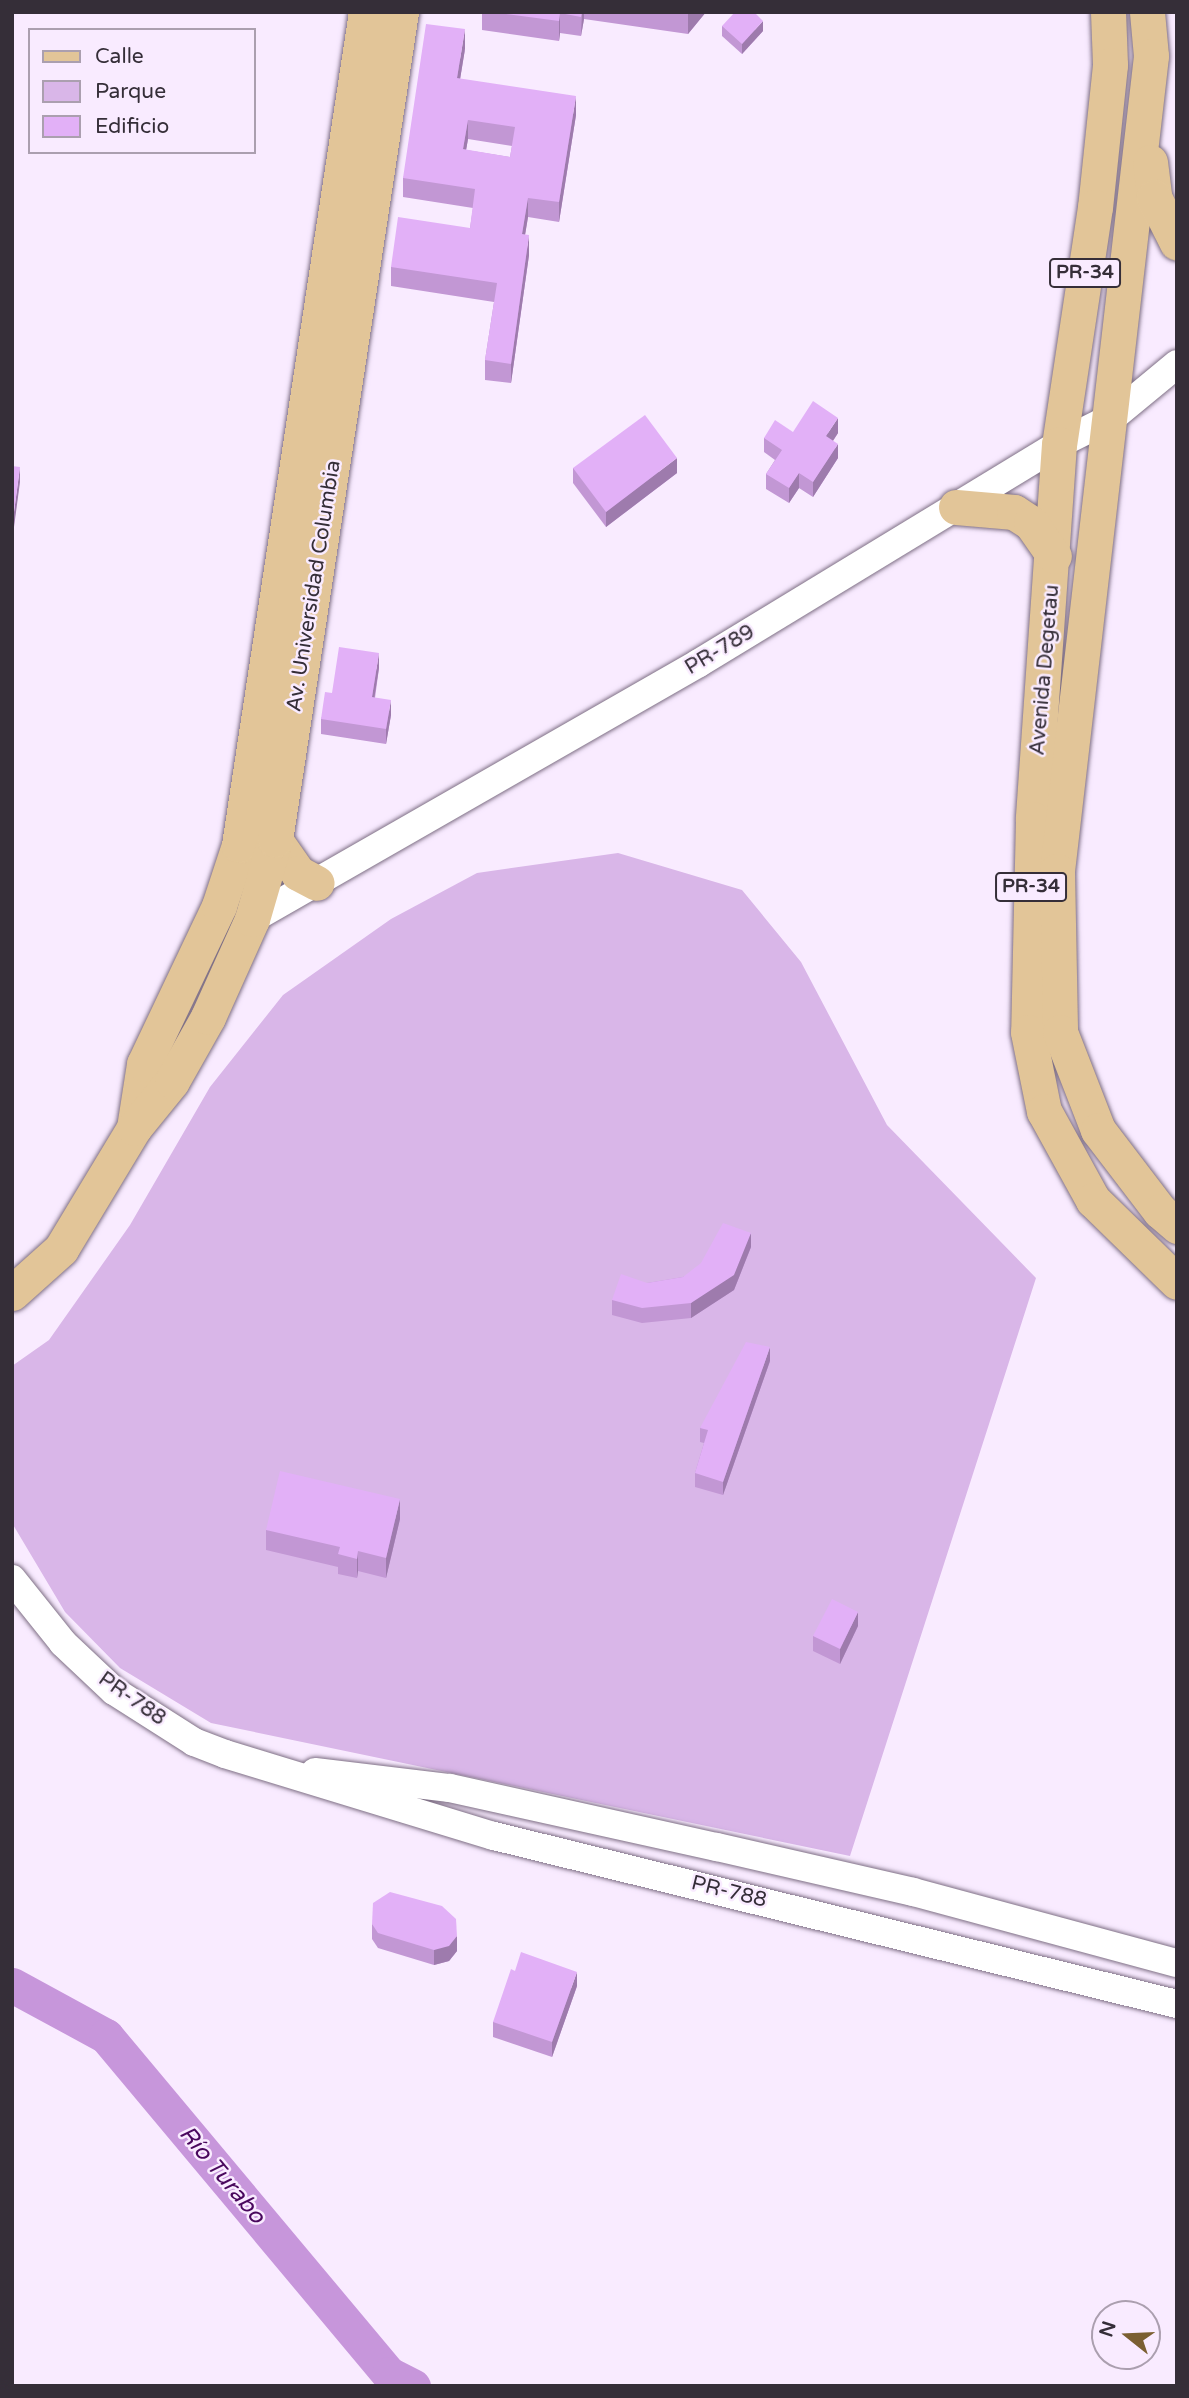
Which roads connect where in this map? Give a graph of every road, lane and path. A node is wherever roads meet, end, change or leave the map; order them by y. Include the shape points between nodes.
1 (366, 12) edge
2 (401, 12) edge
3 (1108, 12) edge
4 (1147, 12) edge
5 (1144, 103) junction
6 (1177, 243) edge
7 (1177, 364) edge
8 (310, 378) junction
9 (345, 383) junction
10 (1113, 417) junction
11 (1059, 444) junction
12 (956, 507) junction
13 (1055, 556) junction
14 (268, 651) junction
15 (275, 840) junction
16 (317, 883) junction
17 (252, 919) junction
18 (163, 1026) junction
19 (134, 1128) junction
20 (1177, 1226) edge
21 (1177, 1282) edge
22 (12, 1293) edge
23 (12, 1579) edge
24 (284, 1770) junction
25 (717, 1847) junction
26 (755, 1856) junction
27 (707, 1887) junction
28 (745, 1896) junction
29 (1177, 1963) edge
30 (1177, 2004) edge

1 - 8 main road, Av. Universidad Columbia
2 - 9 main road, Av. Universidad Columbia
3 - 11 main road, Avenida Degetau / PR-34 via 1110,65 1095,206
4 - 5 main road, Avenida Degetau / PR-34 via 1151,56
5 - 6 main road via 1154,197
5 - 10 main road, Avenida Degetau / PR-34
7 - 10 street, PR-789 / PR-789
8 - 9 main road
8 - 14 main road, Av. Universidad Columbia
9 - 15 main road, Av. Universidad Columbia
10 - 11 street, PR-789 / PR-789
10 - 20 main road, Avenida Degetau / PR-34 via 1057,871 1060,1032 1098,1130
11 - 12 street, PR-789 / PR-789
11 - 13 main road, Avenida Degetau / PR-34
12 - 13 main road via 1014,512 1031,523
12 - 16 street, PR-789 / PR-789 via 699,663
13 - 21 main road, Avenida Degetau / PR-34 via 1032,819 1028,1032 1044,1111 1093,1200
14 - 17 main road via 272,709 246,876
14 - 18 main road, Av. Universidad Columbia via 239,845 219,906
15 - 16 main road via 298,873
15 - 17 main road, Av. Universidad Columbia
16 - 17 street, PR-789 / PR-789
17 - 18 main road via 222,941 190,998
17 - 19 main road, Av. Universidad Columbia via 208,1017 172,1081
18 - 19 main road, Av. Universidad Columbia via 144,1064
19 - 22 main road, Av. Universidad Columbia via 61,1249
23 - 24 street, PR-788 / PR-788 via 63,1643 114,1691 194,1742
24 - 25 street, PR-788 / PR-788 via 373,1776 450,1788
24 - 27 street, PR-788 / PR-788 via 366,1801
25 - 26 street, PR-788 / PR-788
25 - 27 street
26 - 28 street
26 - 29 street, PR-788 / PR-788
27 - 28 street, PR-788 / PR-788
28 - 30 street, PR-788 / PR-788

